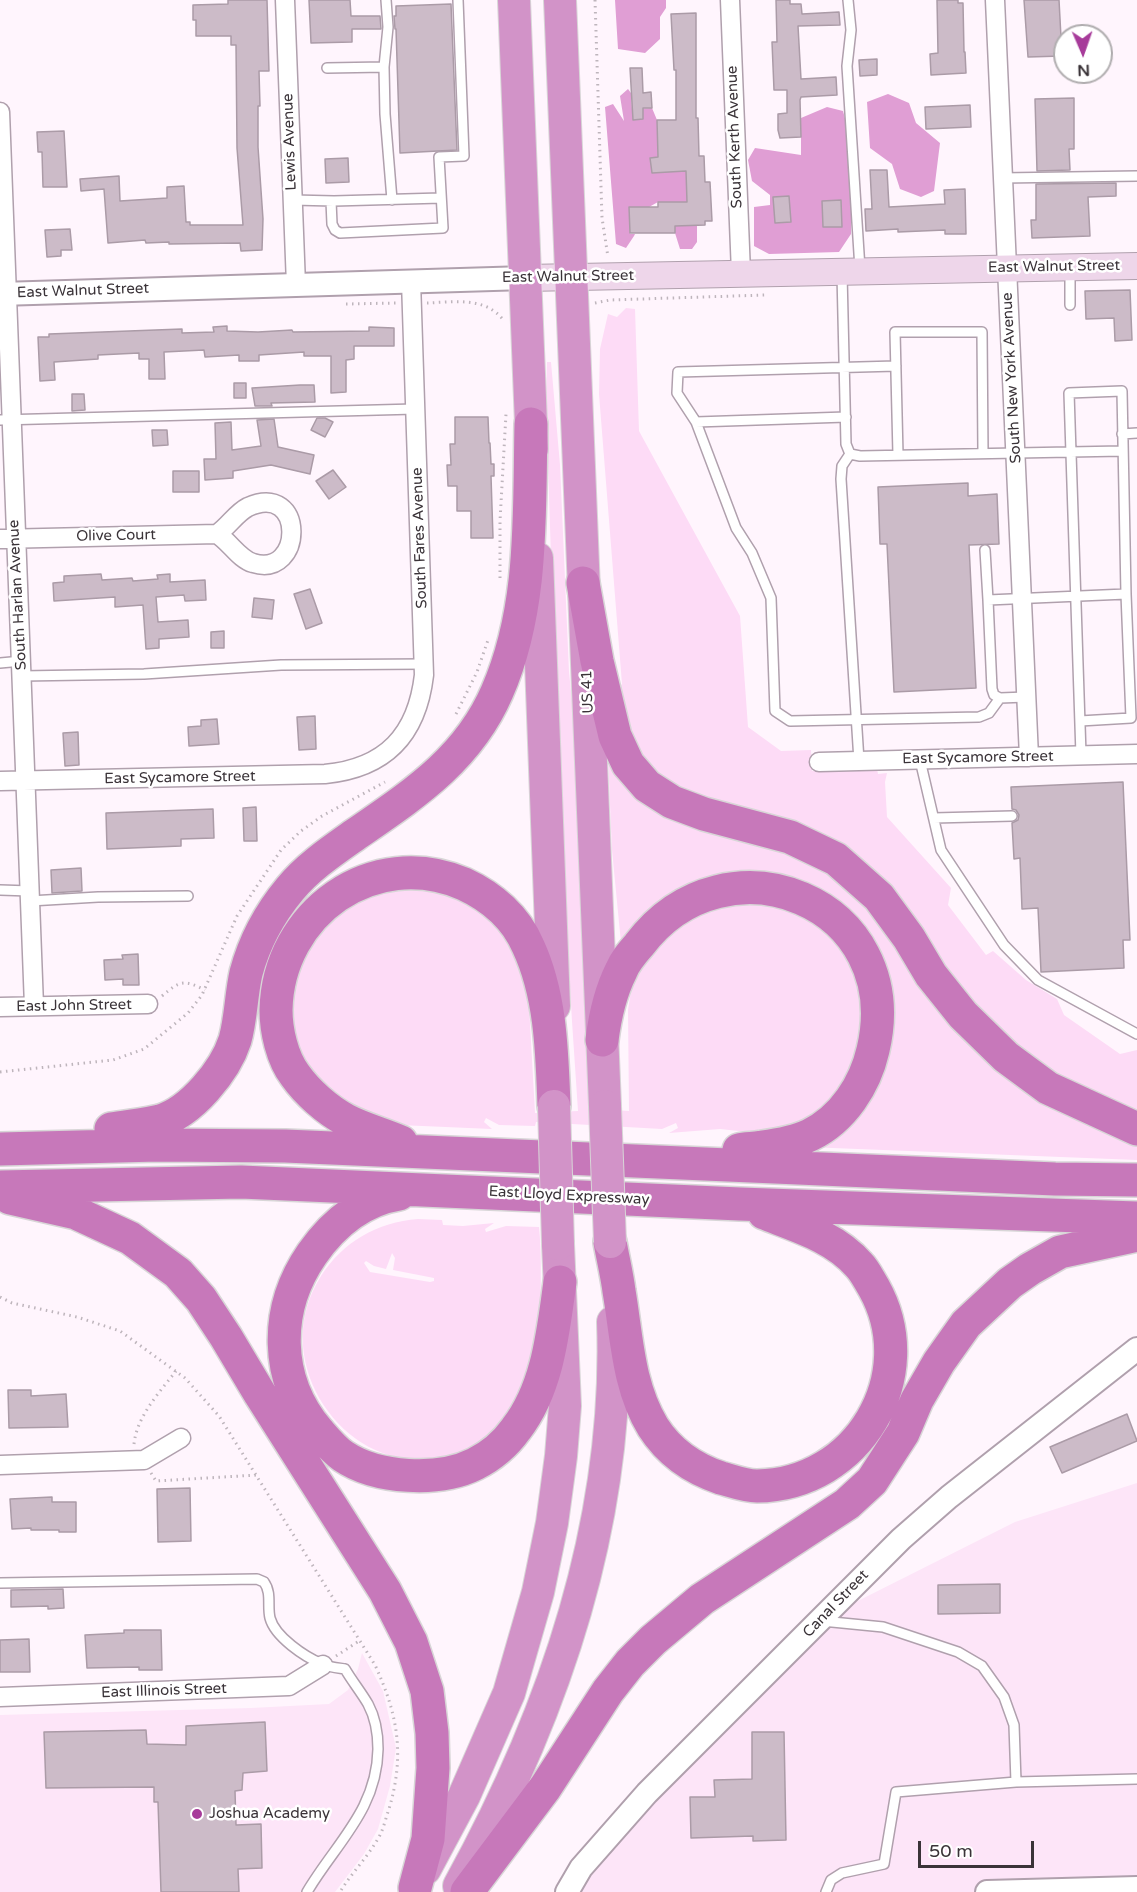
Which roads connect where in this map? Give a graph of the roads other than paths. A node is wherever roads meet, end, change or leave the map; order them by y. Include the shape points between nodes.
1 (285, 0) edge
2 (386, 0) edge
3 (458, 0) edge
4 (514, 0) edge
5 (560, 0) edge
6 (730, 0) edge
7 (848, 0) edge
8 (995, 0) edge
9 (384, 67) junction
10 (327, 68) dead end
11 (0, 112) edge
12 (1, 169) edge
13 (1137, 176) edge
14 (1002, 178) junction
15 (441, 198) junction
16 (292, 200) junction
17 (392, 200) junction
18 (331, 201) junction
19 (1137, 266) edge
20 (1070, 267) junction
21 (1006, 268) junction
22 (851, 271) junction
23 (741, 273) junction
24 (571, 277) junction
25 (525, 278) junction
26 (411, 281) junction
27 (296, 285) junction
28 (3, 293) edge
29 (1070, 305) dead end
30 (844, 366) junction
31 (896, 366) junction
32 (415, 409) junction
33 (846, 417) junction
34 (5, 420) edge
35 (696, 422) junction
36 (531, 424) junction
37 (1137, 433) edge
38 (1122, 434) junction
39 (1122, 450) junction
40 (1071, 451) junction
41 (1016, 452) junction
42 (983, 453) junction
43 (850, 454) junction
44 (898, 455) junction
45 (217, 534) dead end
46 (8, 539) edge
47 (985, 550) dead end
48 (583, 583) junction
49 (1126, 594) junction
50 (1076, 597) junction
51 (1022, 599) junction
52 (988, 600) junction
53 (0, 663) edge
54 (425, 664) junction
55 (22, 668) junction
56 (1026, 697) junction
57 (1000, 698) junction
58 (857, 720) junction
59 (1080, 721) junction
60 (1137, 754) edge
61 (1081, 755) junction
62 (1029, 757) junction
63 (920, 759) junction
64 (859, 761) junction
65 (819, 762) dead end
66 (360, 768) joint
67 (26, 780) junction
68 (0, 781) edge
69 (1012, 816) dead end
70 (934, 818) junction
71 (0, 890) edge
72 (30, 896) junction
73 (188, 896) dead end
74 (148, 1004) road end
75 (34, 1006) junction
76 (0, 1007) edge
77 (1137, 1034) edge
78 (602, 1040) junction
79 (554, 1106) junction
80 (1137, 1130) edge
81 (37, 1148) junction
82 (0, 1149) edge
83 (422, 1150) junction
84 (704, 1163) junction
85 (1137, 1180) edge
86 (0, 1187) edge
87 (426, 1189) junction
88 (0, 1195) edge
89 (740, 1204) junction
90 (1137, 1218) edge
91 (1137, 1235) edge
92 (610, 1242) junction
93 (560, 1282) junction
94 (1137, 1349) edge
95 (181, 1438) dead end
96 (0, 1465) edge
97 (0, 1583) edge
98 (820, 1620) junction
99 (322, 1665) junction
100 (0, 1697) edge
101 (1137, 1779) edge
102 (1016, 1782) junction
103 (1137, 1888) edge
104 (413, 1890) edge
105 (307, 1892) edge
106 (455, 1892) edge
107 (467, 1892) edge
108 (567, 1892) edge
109 (826, 1892) edge
110 (987, 1892) edge

1 - 16 street, Lewis Avenue
2 - 9 lane
3 - 15 lane via 464,156 439,157
4 - 25 highway
5 - 24 highway, US 41
6 - 23 street, South Kerth Avenue
7 - 22 lane
8 - 14 street, South New York Avenue
9 - 10 lane
9 - 17 lane
11 - 12 street, South Harlan Avenue
12 - 28 street, South Harlan Avenue
13 - 14 lane
14 - 21 street, South New York Avenue
15 - 17 lane
15 - 18 lane via 443,228 347,234 334,230
16 - 18 lane
16 - 27 street, Lewis Avenue
17 - 18 lane
19 - 20 main road, East Walnut Street
20 - 21 main road, East Walnut Street
20 - 29 lane
21 - 22 main road, East Walnut Street
21 - 41 street, South New York Avenue
22 - 23 main road, East Walnut Street
22 - 30 lane
23 - 24 main road, East Walnut Street
24 - 25 main road, East Walnut Street
24 - 48 highway, US 41 / US 41
25 - 26 street, East Walnut Street
25 - 36 highway
26 - 27 street, East Walnut Street
26 - 32 street, South Fares Avenue
27 - 28 street, East Walnut Street
28 - 34 street, South Harlan Avenue
30 - 31 lane
30 - 33 lane
30 - 35 lane via 678,372 677,393
31 - 42 lane via 895,332 981,332
31 - 44 lane
32 - 34 lane
32 - 54 street, South Fares Avenue
33 - 35 lane
33 - 43 lane
34 - 46 street, South Harlan Avenue
35 - 58 lane via 736,528 752,553 771,598 775,711 790,721
36 - 79 highway via 554,1007
36 - 81 highway via 528,542 519,627 498,692 478,728 431,780 325,856 290,889 252,954 234,1041 218,1073 183,1111 160,1121 104,1130
37 - 38 lane
38 - 39 lane
38 - 40 lane via 1122,391 1069,393
39 - 40 lane
39 - 49 lane
40 - 41 lane
40 - 50 lane
41 - 42 lane
41 - 51 street, South New York Avenue
42 - 44 lane
43 - 44 lane
43 - 58 lane via 842,466 841,479
45 - 46 street, Olive Court
46 - 55 street, South Harlan Avenue
47 - 52 lane
48 - 78 highway, US 41 / US 41
48 - 80 highway via 615,736 628,764 647,786 672,802 790,837 836,859 879,897 944,992 1006,1057 1048,1088
49 - 50 lane
49 - 59 lane via 1131,718
50 - 51 lane
50 - 59 lane
51 - 52 lane
51 - 56 street, South New York Avenue
52 - 57 lane via 992,688
53 - 55 lane
54 - 55 lane via 281,665 144,674
54 - 66 street, South Fares Avenue via 413,719 392,747
55 - 67 street, South Harlan Avenue
56 - 57 lane
56 - 62 street, South New York Avenue
57 - 58 lane via 989,713 979,717
58 - 64 lane
59 - 61 lane
60 - 61 street, East Sycamore Street
61 - 62 street, East Sycamore Street
62 - 63 street, East Sycamore Street
63 - 64 street, East Sycamore Street
63 - 70 lane
64 - 65 street, East Sycamore Street
66 - 67 street, East Sycamore Street via 325,774
67 - 68 street, East Sycamore Street
67 - 72 street, South Harlan Avenue
69 - 70 lane
70 - 77 lane via 941,850 1004,945 1024,967 1038,980
71 - 72 lane
72 - 73 lane
72 - 75 street, South Harlan Avenue
74 - 75 street, East John Street
75 - 76 street, East John Street
78 - 84 highway via 613,989 634,950 666,916 704,894 736,888 779,891 820,907 851,933 870,972 877,1014 869,1066 858,1089 840,1114 810,1135 746,1148
78 - 92 highway, US 41 / US 41, bridge
79 - 83 highway via 552,1049 543,993 528,944 510,917 472,888 440,876 411,873 378,877 332,899 304,926 288,951 280,978 276,1021 293,1074 327,1107 345,1119
79 - 93 highway, bridge
81 - 82 highway
81 - 83 highway via 244,1145
83 - 84 highway
84 - 85 highway
86 - 87 highway, East Lloyd Expressway via 241,1182
87 - 89 highway, East Lloyd Expressway
87 - 93 highway via 391,1195 350,1214 318,1244 296,1283 284,1327 286,1372 306,1417 344,1456 369,1468 422,1476 474,1464 497,1450 517,1429 543,1374
88 - 104 highway via 76,1213 130,1238 178,1274 201,1299 226,1337 385,1591 411,1642 427,1691 432,1733 428,1839
89 - 90 highway, East Lloyd Expressway
89 - 92 highway via 816,1233 843,1250 871,1283 883,1304 888,1325 888,1380 870,1424 844,1455 801,1478 755,1486 709,1474 672,1450 654,1429 642,1407 630,1365
91 - 107 highway via 1060,1252 1010,1283 966,1324 916,1400 903,1433 872,1481 847,1504 702,1599 630,1663 545,1788
92 - 106 highway, US 41 via 614,1378 600,1505 585,1572 568,1640 534,1734
93 - 104 highway via 565,1406 561,1456 531,1623 504,1704 464,1796
94 - 98 street, Canal Street via 949,1497
95 - 96 street via 144,1460
97 - 99 lane via 258,1579 267,1587 273,1628 281,1638
98 - 102 lane via 884,1627 958,1652 982,1666 1004,1696 1014,1725
98 - 108 street, Canal Street via 647,1793 581,1868
99 - 100 street, East Illinois Street via 289,1686
99 - 105 lane via 345,1669 369,1705 378,1734 378,1764 369,1797
101 - 102 lane
102 - 109 lane via 896,1792 884,1864 842,1873 831,1880
103 - 110 street

